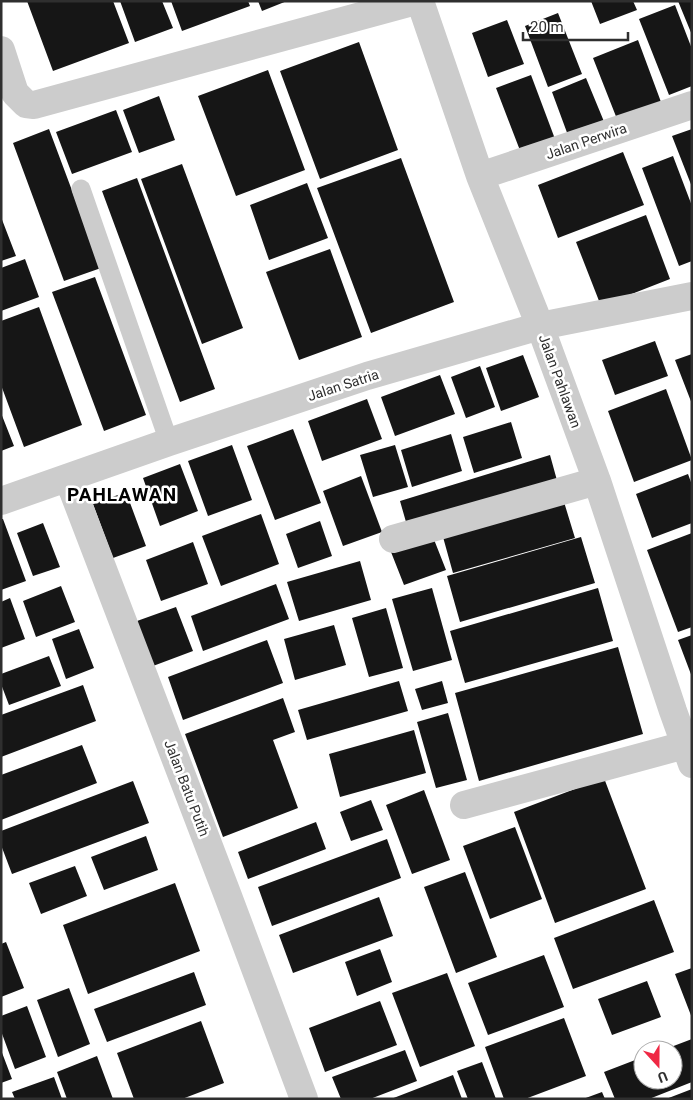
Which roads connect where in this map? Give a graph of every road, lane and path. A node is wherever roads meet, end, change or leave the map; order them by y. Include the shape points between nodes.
1 (416, 1) edge
2 (420, 1) edge
3 (1, 50) edge
4 (692, 105) edge
5 (480, 176) junction
6 (81, 189) dead end
7 (692, 296) edge
8 (540, 326) junction
9 (169, 442) junction
10 (68, 478) junction
11 (597, 481) junction
12 (1, 501) edge
13 (393, 539) dead end
14 (682, 709) edge
15 (689, 754) edge
16 (464, 805) dead end
17 (304, 1099) edge

1 - 3 street via 34,105 26,104 15,93
2 - 5 street, Jalan Pahlawan
4 - 5 street, Jalan Perwira
5 - 8 street, Jalan Pahlawan
6 - 9 lane
7 - 8 street, Jalan Satria
8 - 9 street, Jalan Satria via 367,376
8 - 11 street, Jalan Pahlawan
9 - 10 street, Jalan Satria
10 - 12 street, Jalan Satria
10 - 17 street, Jalan Batu Putih
11 - 13 street
11 - 14 street, Jalan Pahlawan
14 - 15 street, Jalan Pahlawan
15 - 16 street

